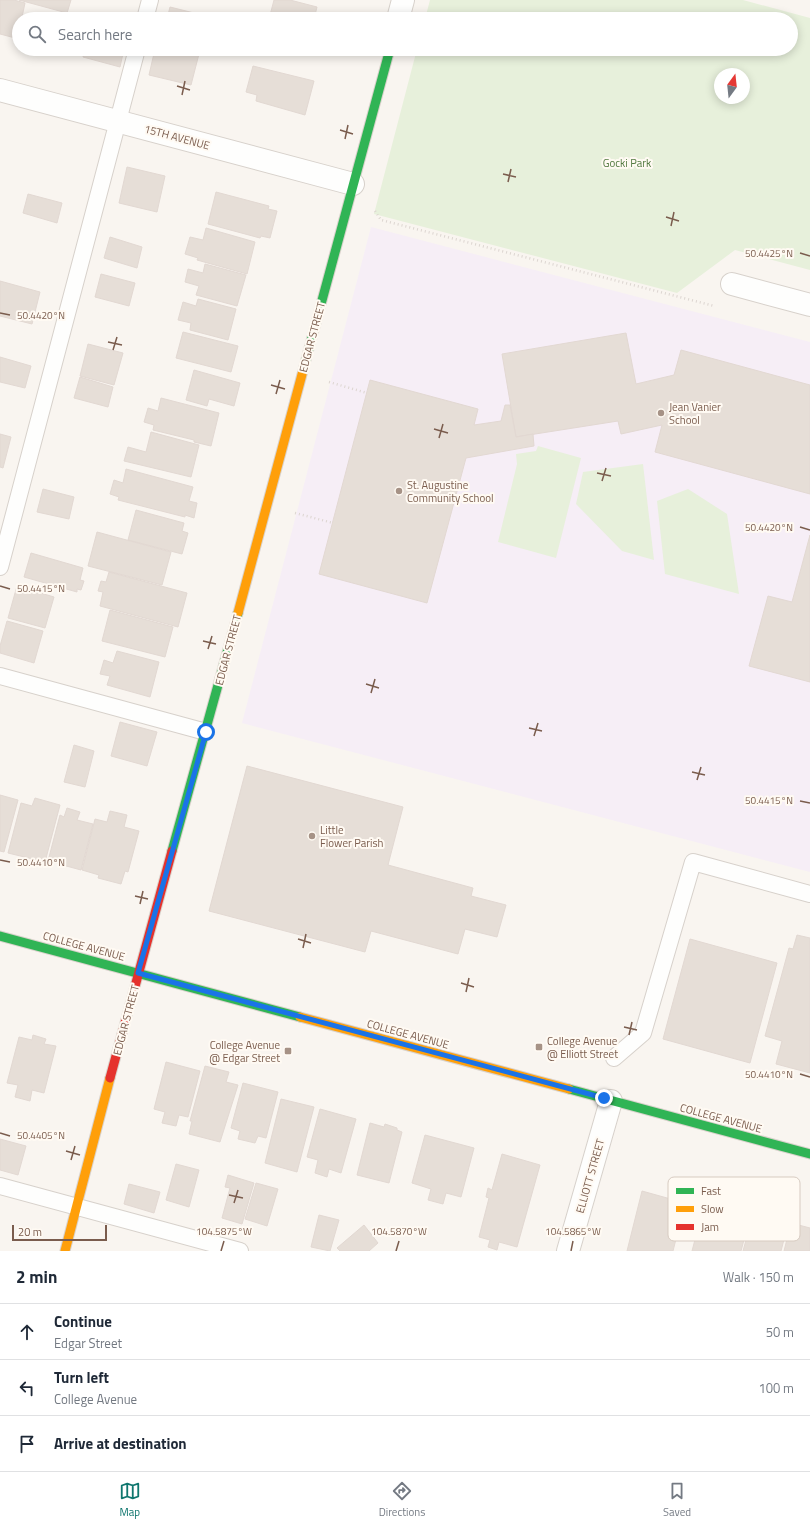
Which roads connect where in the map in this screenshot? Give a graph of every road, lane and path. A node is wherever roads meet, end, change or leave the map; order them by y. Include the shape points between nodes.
1 (150, 0) edge
2 (403, 0) edge
3 (147, 12) edge
4 (400, 12) edge
5 (136, 56) edge
6 (388, 56) edge
7 (0, 90) edge
8 (118, 121) junction
9 (354, 184) junction
10 (732, 284) joint
11 (810, 305) edge
12 (302, 375) junction
13 (367, 393) dead end
14 (267, 506) junction
15 (333, 523) dead end
16 (0, 567) edge
17 (0, 676) edge
18 (206, 732) junction
19 (810, 894) edge
20 (0, 936) edge
21 (138, 973) junction
22 (614, 1058) dead end
23 (611, 1101) junction
24 (810, 1154) edge
25 (0, 1186) edge
26 (77, 1206) junction
27 (65, 1251) edge
28 (240, 1251) edge
29 (568, 1251) edge

1 - 3 lane
2 - 4 street
5 - 8 lane
6 - 9 street, EDGAR STREET
7 - 8 street, 15TH AVENUE
8 - 9 street, 15TH AVENUE
8 - 16 lane
9 - 10 path via 381,220 715,306
9 - 12 street, EDGAR STREET
10 - 11 street
12 - 13 path
12 - 14 street, EDGAR STREET
14 - 15 path
14 - 18 street, EDGAR STREET
17 - 18 lane
18 - 21 street, EDGAR STREET
19 - 22 lane via 693,862 643,1033
20 - 21 street, COLLEGE AVENUE
21 - 23 street, COLLEGE AVENUE
21 - 26 street, EDGAR STREET
23 - 24 street, COLLEGE AVENUE
23 - 29 street, ELLIOTT STREET
25 - 26 lane
26 - 27 street, EDGAR STREET
26 - 28 lane

